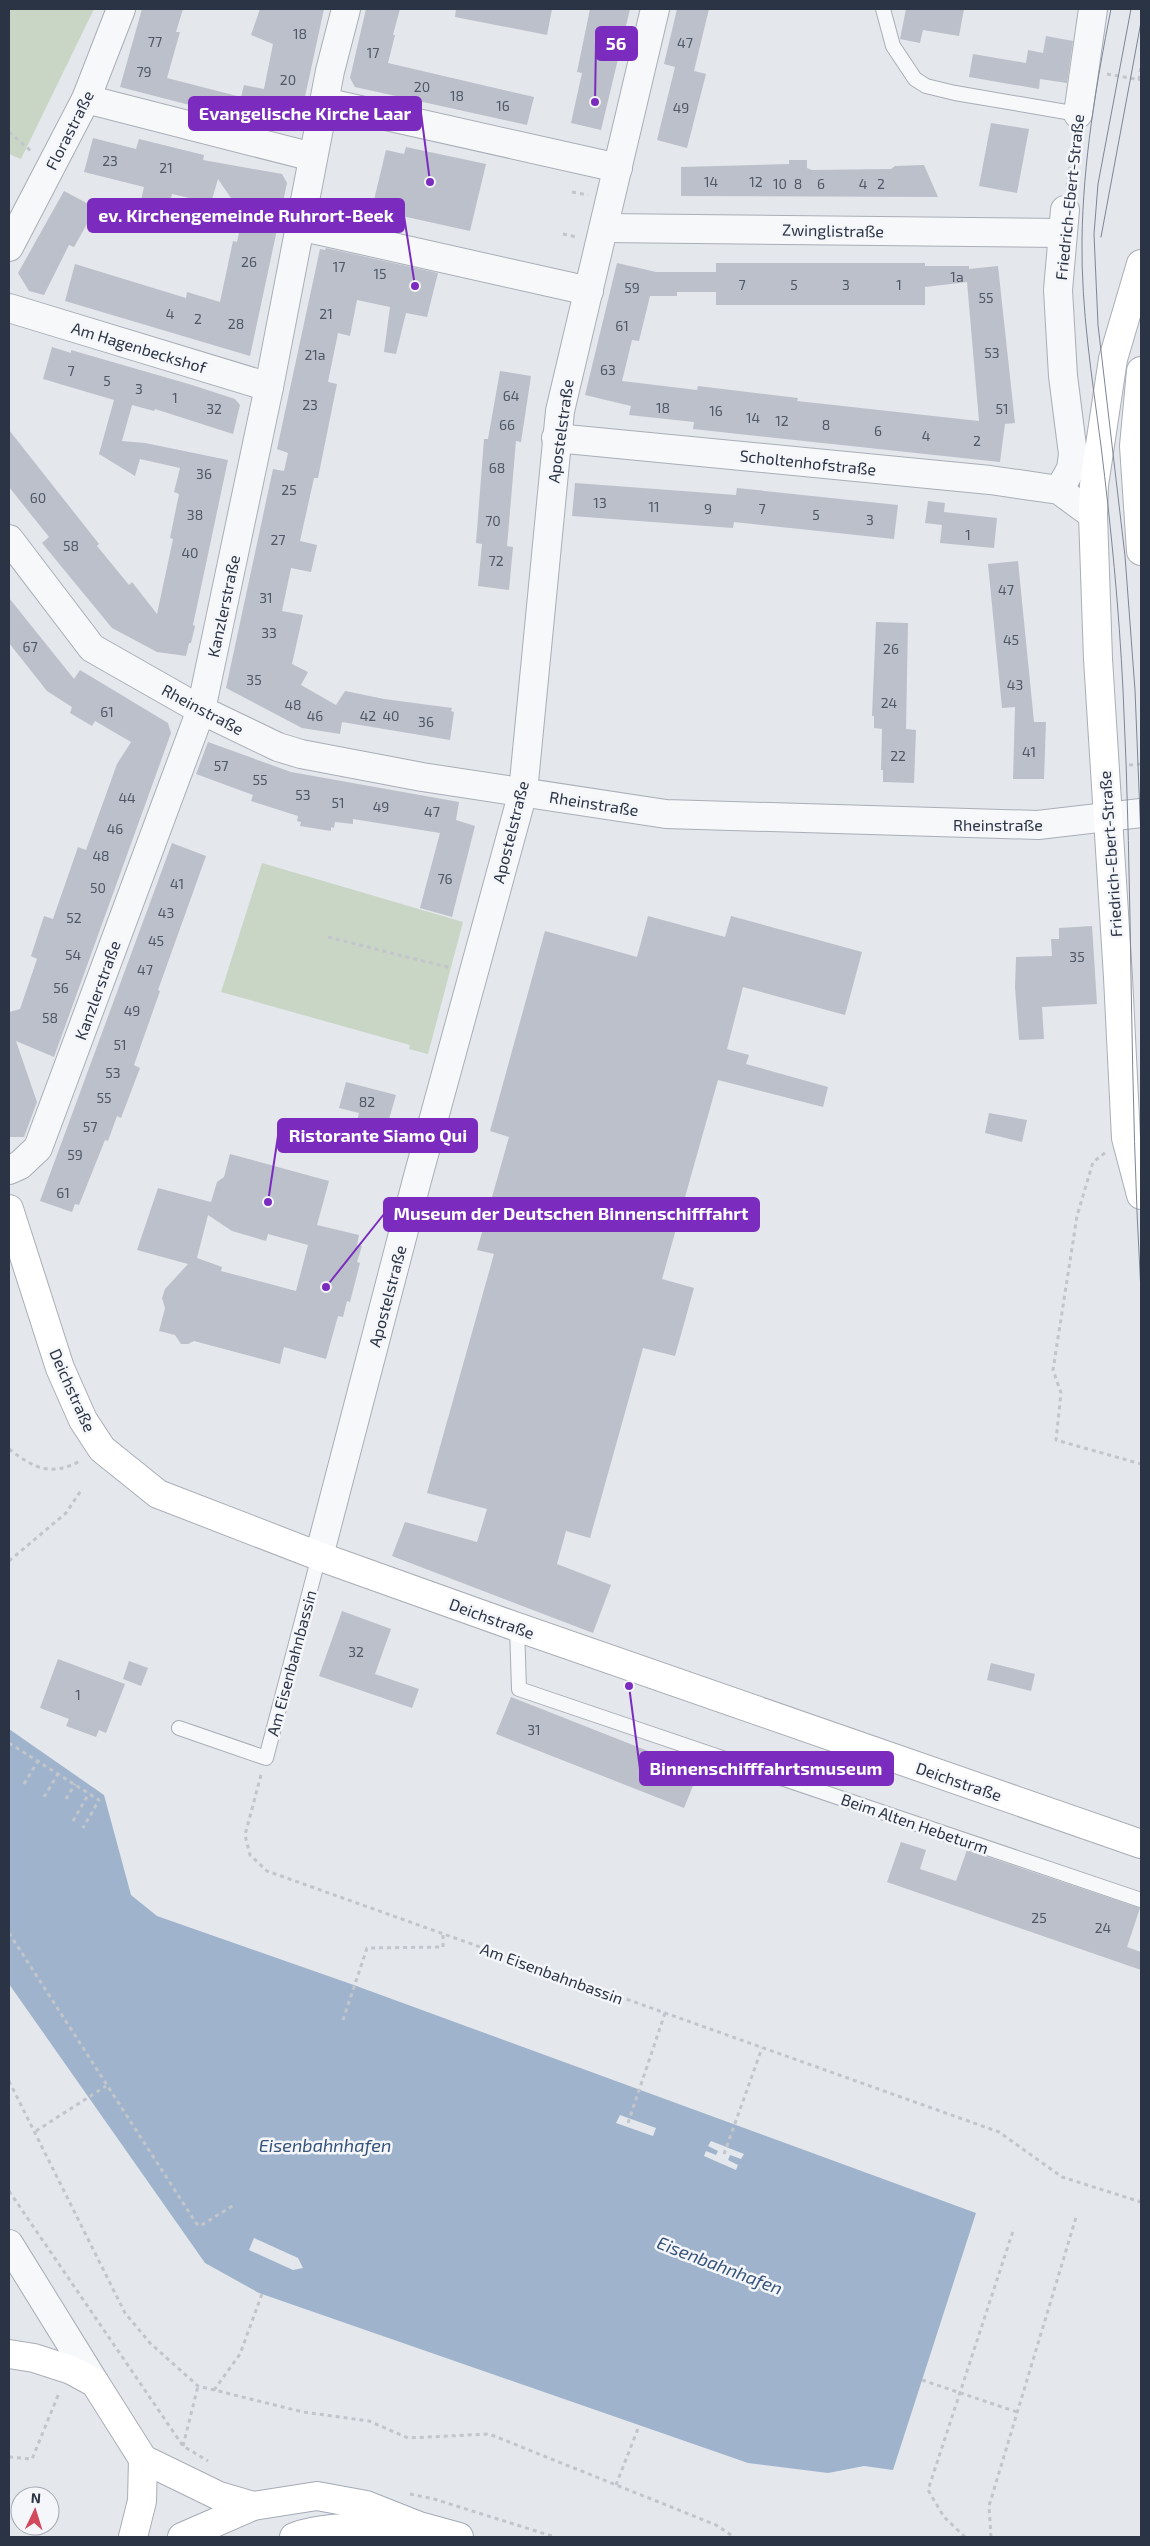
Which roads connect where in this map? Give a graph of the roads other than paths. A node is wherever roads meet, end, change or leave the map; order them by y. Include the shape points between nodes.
1 (120, 9) edge
2 (346, 9) edge
3 (655, 9) edge
4 (883, 9) edge
5 (1093, 9) edge
6 (86, 99) junction
7 (324, 102) junction
8 (1078, 114) joint
9 (313, 157) junction
10 (618, 168) junction
11 (1063, 222) joint
12 (299, 226) junction
13 (604, 228) junction
14 (9, 247) edge
15 (1141, 264) edge
16 (589, 291) junction
17 (9, 308) edge
18 (1141, 371) edge
19 (270, 386) junction
20 (556, 438) junction
21 (1059, 490) junction
22 (1093, 514) junction
23 (9, 539) edge
24 (1141, 550) edge
25 (201, 710) junction
26 (523, 792) junction
27 (1141, 813) edge
28 (1107, 817) junction
29 (9, 1170) edge
30 (1141, 1190) edge
31 (1141, 1195) edge
32 (9, 1209) edge
33 (319, 1556) junction
34 (517, 1627) junction
35 (179, 1728) dead end
36 (1141, 1844) edge
37 (1141, 1900) edge
38 (9, 2244) edge
39 (9, 2354) edge
40 (95, 2383) junction
41 (143, 2459) junction
42 (253, 2506) junction
43 (419, 2526) junction
44 (133, 2537) edge
45 (182, 2537) edge
46 (294, 2537) edge
47 (458, 2537) edge

1 - 6 street, Florastraße
2 - 7 street, Kanzlerstraße
3 - 10 street, Apostelstraße
4 - 8 lane via 893,46 915,79 926,86
5 - 8 street, Friedrich-Ebert-Straße
6 - 9 street
6 - 14 street, Florastraße
7 - 9 street, Kanzlerstraße
7 - 10 street
9 - 12 street, Kanzlerstraße
10 - 13 street, Apostelstraße
11 - 13 street, Zwinglistraße
11 - 21 street, Friedrich-Ebert-Straße via 1058,290 1073,454 1072,469
12 - 16 street
12 - 19 street, Kanzlerstraße
13 - 16 street, Apostelstraße
15 - 22 street, Friedrich-Ebert-Straße via 1113,359 1094,485
16 - 20 street, Apostelstraße
17 - 19 street, Am Hagenbeckshof
18 - 24 street via 1134,446
19 - 25 street, Kanzlerstraße
20 - 21 street, Scholtenhofstraße via 990,480
20 - 26 street, Apostelstraße
21 - 22 street
22 - 28 street, Friedrich-Ebert-Straße
23 - 25 street, Rheinstraße via 92,648
25 - 26 street, Rheinstraße via 278,747 301,754
25 - 29 street, Kanzlerstraße via 38,1148 20,1165
26 - 28 street, Rheinstraße via 666,814 761,819 1038,825
26 - 33 street, Apostelstraße
27 - 28 street, Rheinstraße
28 - 30 street, Friedrich-Ebert-Straße via 1126,1138
30 - 31 street, Friedrich-Ebert-Straße
32 - 33 street, Deichstraße via 60,1368 83,1420 102,1449 158,1494
33 - 34 street, Deichstraße
33 - 35 lane, Am Eisenbahnbassin via 266,1758
34 - 36 street, Deichstraße
34 - 37 lane, Beim Alten Hebeturm via 519,1689
38 - 40 street
39 - 40 street via 71,2370
40 - 41 street
41 - 42 street via 219,2496
41 - 44 street via 142,2501
42 - 43 street via 317,2496 366,2505
42 - 45 street
43 - 46 street via 349,2528
43 - 47 street

